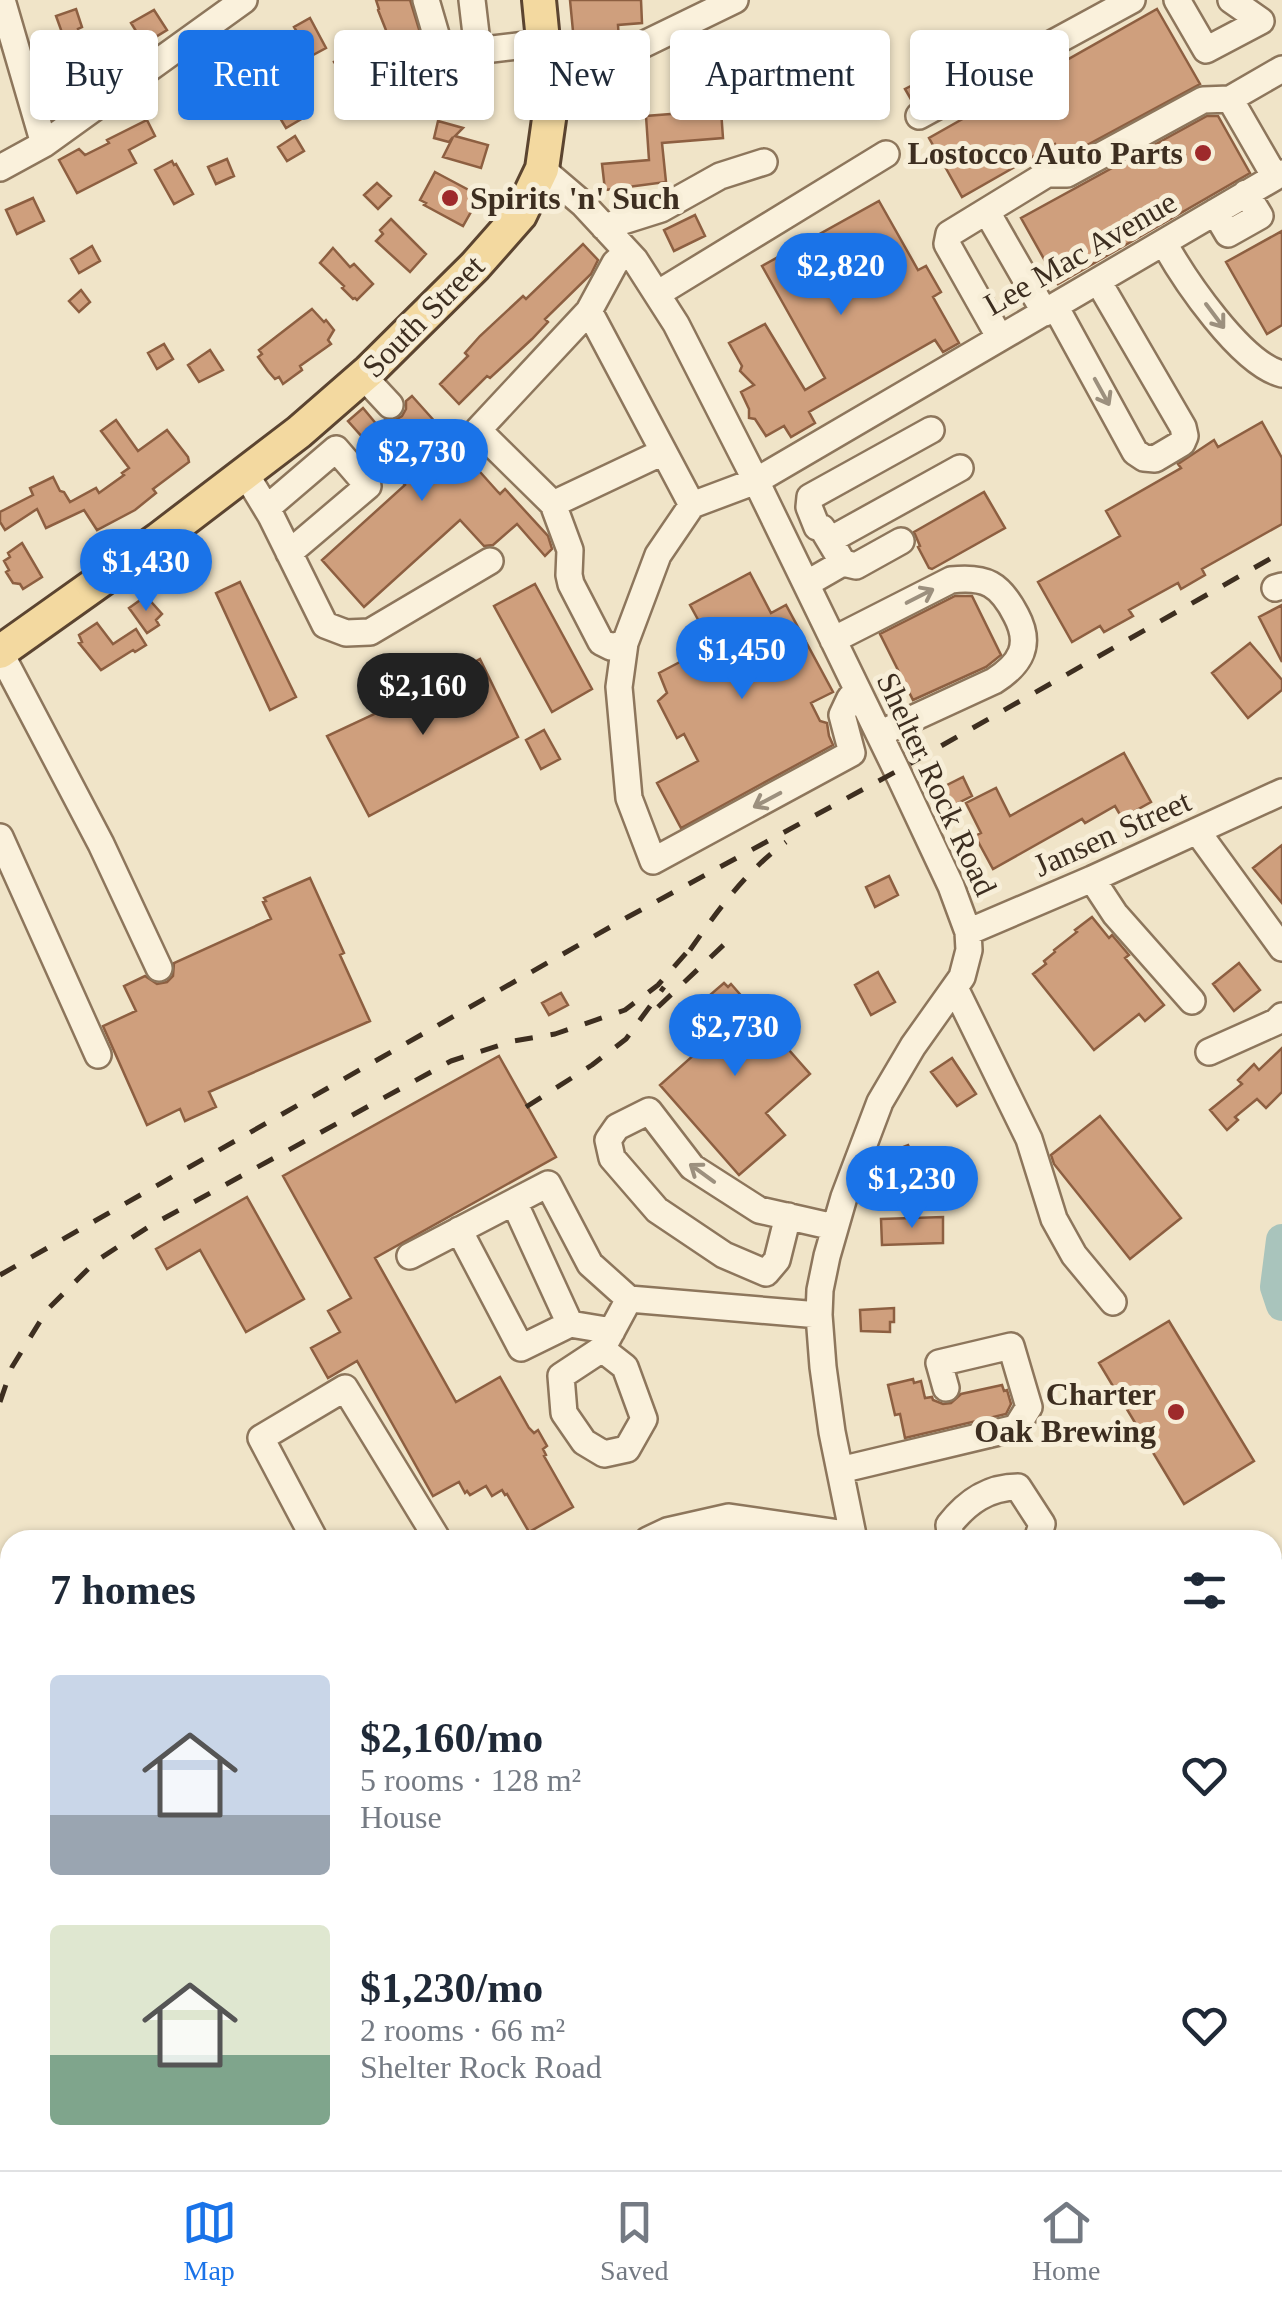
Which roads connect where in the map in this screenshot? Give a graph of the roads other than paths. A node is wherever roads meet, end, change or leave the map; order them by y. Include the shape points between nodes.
1 (2, 0) edge
2 (244, 0) edge
3 (426, 0) edge
4 (472, 0) edge
5 (539, 0) edge
6 (735, 0) edge
7 (1132, 0) edge
8 (1178, 0) edge
9 (1230, 0) edge
10 (435, 30) edge
11 (476, 30) edge
12 (542, 30) edge
13 (1069, 34) edge
14 (650, 41) edge
15 (1275, 72) edge
16 (1230, 99) junction
17 (1282, 99) edge
18 (549, 120) edge
19 (44, 144) junction
20 (886, 154) dead end
21 (764, 162) dead end
22 (0, 168) edge
23 (542, 169) junction
24 (1279, 175) edge
25 (1246, 193) junction
26 (1270, 210) edge
27 (987, 212) junction
28 (1215, 212) junction
29 (604, 226) junction
30 (1164, 242) junction
31 (627, 252) junction
32 (1098, 281) junction
33 (657, 294) junction
34 (1050, 310) junction
35 (589, 311) junction
36 (1000, 338) junction
37 (1282, 374) edge
38 (363, 376) junction
39 (390, 405) dead end
40 (931, 430) dead end
41 (663, 452) junction
42 (960, 468) dead end
43 (245, 473) junction
44 (756, 482) junction
45 (553, 504) junction
46 (692, 506) junction
47 (267, 508) junction
48 (786, 542) junction
49 (902, 542) dead end
50 (829, 543) junction
51 (289, 553) junction
52 (490, 561) dead end
53 (806, 584) junction
54 (833, 640) junction
55 (625, 643) junction
56 (0, 652) edge
57 (859, 693) junction
58 (879, 734) junction
59 (1282, 792) edge
60 (1196, 831) junction
61 (0, 837) edge
62 (1092, 879) junction
63 (968, 932) junction
64 (1282, 948) edge
65 (159, 968) dead end
66 (955, 988) junction
67 (1192, 1000) dead end
68 (1282, 1016) edge
69 (1209, 1052) dead end
70 (98, 1055) dead end
71 (514, 1202) junction
72 (788, 1216) junction
73 (834, 1227) junction
74 (460, 1230) junction
75 (410, 1256) dead end
76 (629, 1299) junction
77 (1112, 1302) dead end
78 (819, 1315) junction
79 (570, 1324) junction
80 (946, 1388) dead end
81 (840, 1470) junction
82 (310, 1530) edge
83 (432, 1530) edge
84 (670, 1530) edge
85 (806, 1530) edge
86 (851, 1530) edge
87 (950, 1530) edge
88 (1040, 1530) edge

1 - 19 street
2 - 19 street
3 - 10 street
4 - 11 street
5 - 12 main road, South Street
6 - 14 street
7 - 13 street
8 - 9 street via 1206,50 1261,21
15 - 16 street
15 - 17 street
16 - 24 street
16 - 27 street via 1203,100 1066,174 1048,174
18 - 23 main road, South Street
19 - 22 street
20 - 33 street
21 - 29 street via 720,176 661,209
23 - 29 street, Shelter Rock Road
23 - 38 main road, South Street via 520,215
24 - 25 street, Lee Mac Avenue
25 - 26 street
25 - 28 street, Lee Mac Avenue
26 - 28 street via 1228,234
27 - 34 street
27 - 36 street via 949,234 947,244
28 - 30 street, Lee Mac Avenue
29 - 31 street, Shelter Rock Road
30 - 32 street, Lee Mac Avenue
30 -> 37 street via 1239,348
31 - 33 street, Shelter Rock Road
31 - 35 street
32 - 34 street, Lee Mac Avenue
34 -> 32 street via 1135,452 1155,459 1169,451 1182,443 1183,427
33 - 44 street, Shelter Rock Road
34 - 36 street, Lee Mac Avenue
35 - 41 street
35 - 45 street via 478,430
36 - 44 street, Lee Mac Avenue
38 - 39 street
38 - 43 main road, South Street
40 - 50 street via 810,498
41 - 45 street
41 - 46 street
42 - 50 street
43 - 47 street
43 - 56 main road, South Street
44 - 46 street, Lee Mac Avenue
44 - 48 street, Shelter Rock Road
45 - 55 street via 570,550 571,584 601,642
46 - 55 street via 658,555
47 - 51 street
47 - 51 street via 336,449 368,486
48 - 50 street
48 - 53 street, Shelter Rock Road
49 - 50 street via 856,566
50 - 53 street via 839,566
51 - 52 street via 325,624 346,633 370,632
53 - 54 street, Shelter Rock Road
54 - 57 street, Shelter Rock Road
54 -> 58 street via 951,580 969,578 1005,594 1024,630 1012,670
57 -> 55 street via 842,715 852,754 653,861 629,798 619,688
56 - 65 street
57 - 58 street, Shelter Rock Road
58 - 63 street, Shelter Rock Road
59 - 60 street, Jansen Street
60 - 62 street, Jansen Street
60 - 64 street
61 - 70 street
62 - 63 street, Jansen Street
62 - 67 street
63 - 66 street, Shelter Rock Road via 966,965
66 - 73 street, Shelter Rock Road via 880,1102
66 - 77 street via 1029,1140 1054,1219
68 - 69 street
71 - 74 street
71 - 76 street via 548,1184 590,1264
71 - 79 street
72 -> 72 street via 759,1210 692,1167 649,1111 617,1126 608,1140 612,1158 657,1210 724,1256 766,1272 777,1260
72 - 73 street
73 - 78 street, Shelter Rock Road
74 - 75 street
74 - 79 street via 521,1348
76 - 78 street
76 - 79 street via 607,1340
78 - 81 street, Shelter Rock Road
80 - 81 street via 939,1362 1011,1346 1029,1408 1016,1428
81 - 86 street, Shelter Rock Road
82 - 83 street via 261,1438 344,1388
84 - 85 street via 729,1517
87 - 88 street via 965,1505 1002,1487 1018,1487

